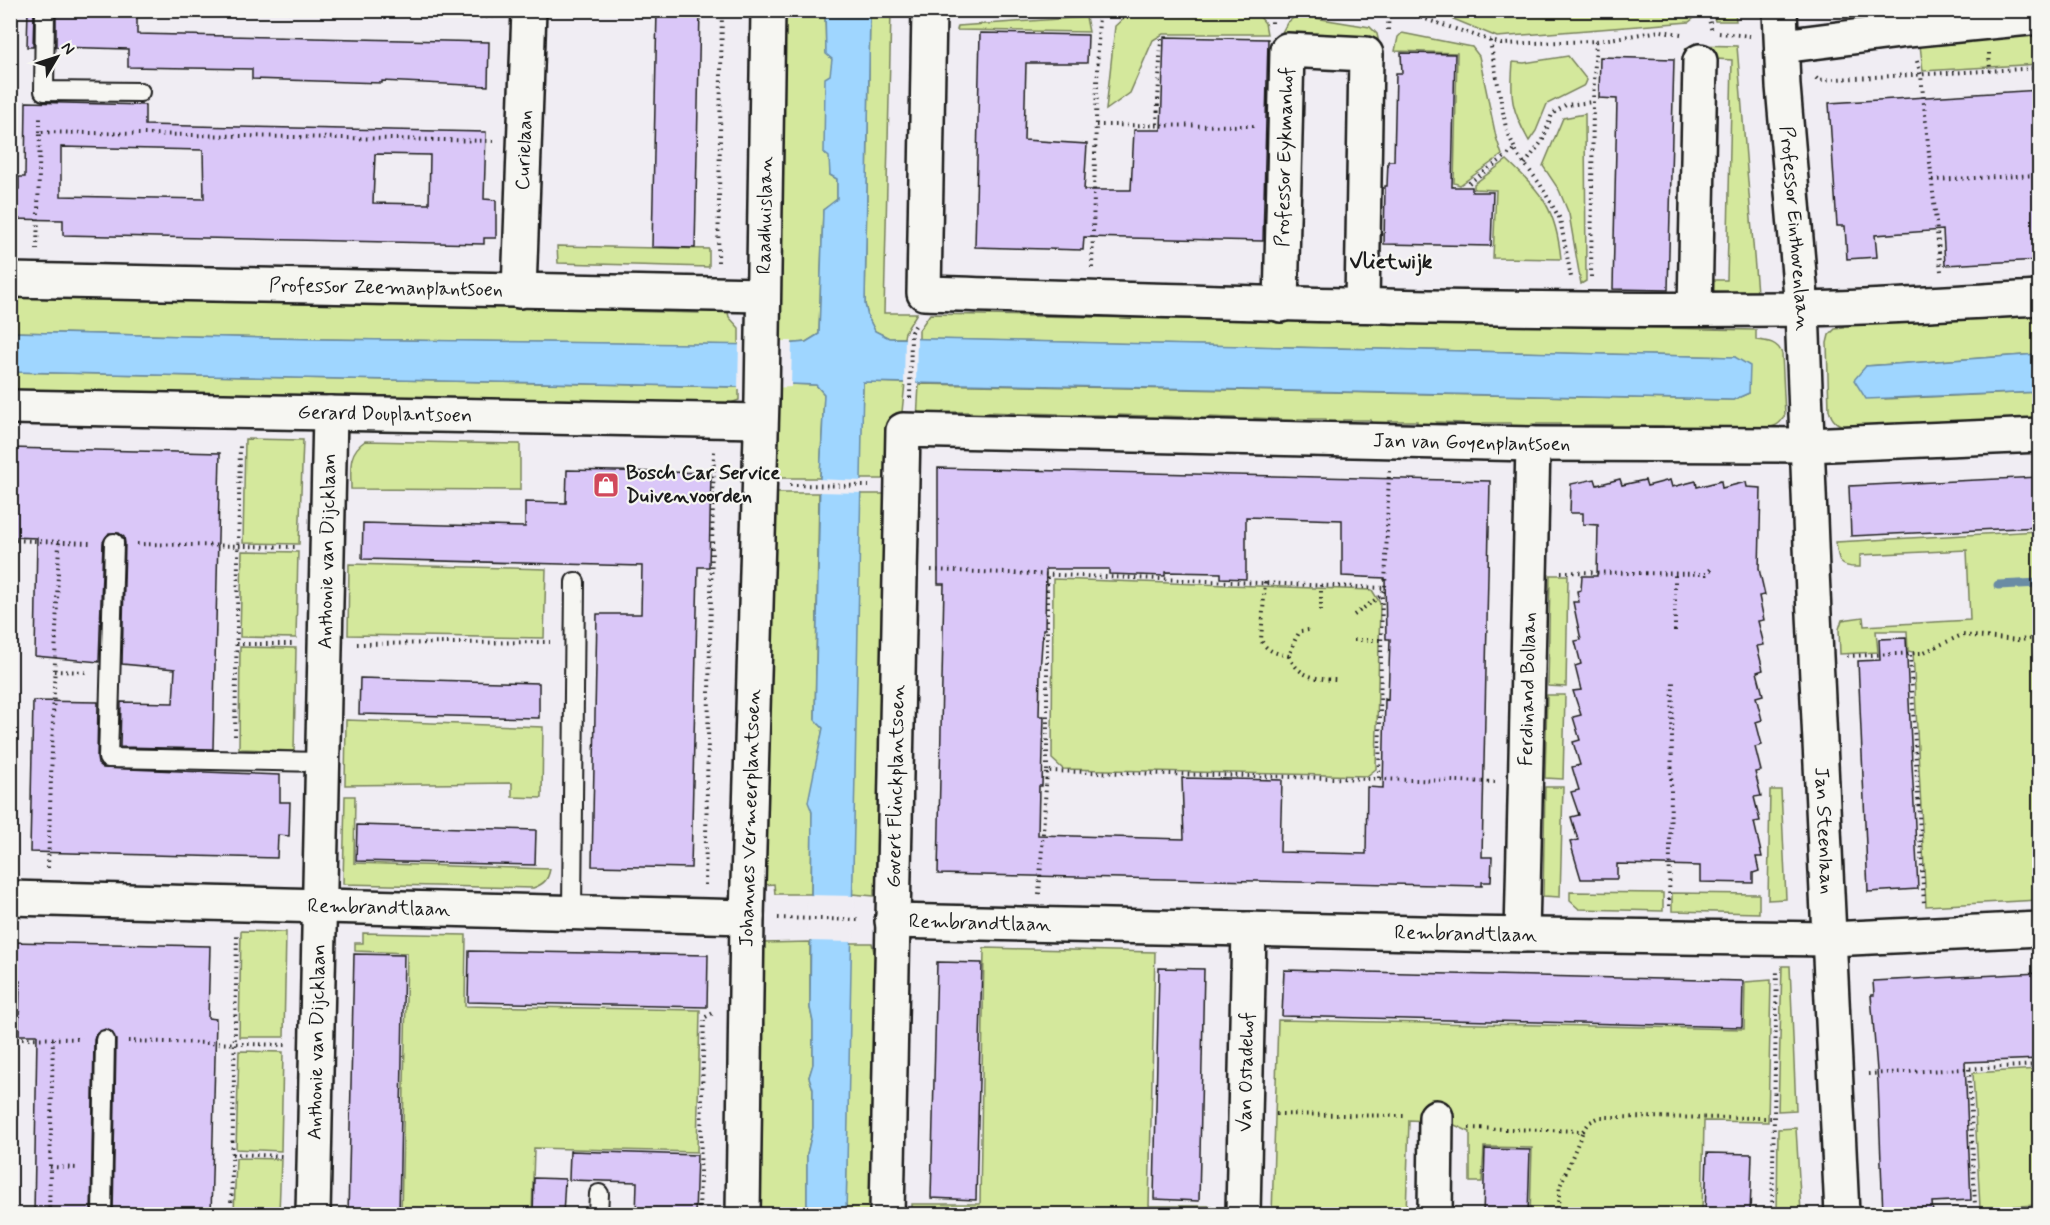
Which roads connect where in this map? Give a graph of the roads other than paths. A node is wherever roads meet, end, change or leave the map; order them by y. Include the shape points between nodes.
1 (45, 10) edge
2 (768, 10) edge
3 (1780, 10) edge
4 (943, 11) edge
5 (529, 14) edge
6 (2040, 17) edge
7 (1700, 40) road end
8 (1782, 46) junction
9 (140, 92) dead end
10 (23, 280) edge
11 (519, 291) junction
12 (749, 295) junction
13 (2040, 298) edge
14 (1281, 305) junction
15 (1362, 305) junction
16 (1695, 309) junction
17 (1802, 309) junction
18 (10, 406) edge
19 (761, 410) junction
20 (330, 413) junction
21 (903, 429) joint
22 (2040, 435) edge
23 (1533, 444) junction
24 (1807, 445) junction
25 (114, 543) dead end
26 (575, 582) dead end
27 (322, 762) junction
28 (10, 898) edge
29 (320, 907) junction
30 (572, 912) junction
31 (735, 916) junction
32 (879, 920) junction
33 (1249, 929) junction
34 (2040, 929) edge
35 (1522, 935) junction
36 (1830, 939) junction
37 (105, 1040) dead end
38 (1436, 1117) road end
39 (599, 1194) dead end
40 (102, 1215) edge
41 (313, 1215) edge
42 (598, 1215) edge
43 (743, 1215) edge
44 (887, 1215) edge
45 (1243, 1215) edge
46 (1435, 1215) edge
47 (1842, 1215) edge

1 - 9 lane via 44,91
2 - 12 street, Raadhuislaan
3 - 8 street, Professor Einthovenlaan
4 - 14 street via 924,293
5 - 11 street, Curielaan
6 - 8 street
7 - 16 street
8 - 17 street, Professor Einthovenlaan
10 - 11 street, Professor Zeemanplantsoen
11 - 12 street, Professor Zeemanplantsoen
12 - 19 street, Raadhuislaan via 763,332
13 - 17 street
14 - 15 street
14 - 15 street, Professor Eykmanhof via 1287,50 1366,54
15 - 16 street
16 - 17 street
17 - 24 street, Professor Einthovenlaan
18 - 20 street, Gerard Douplantsoen
19 - 20 street, Gerard Douplantsoen
19 - 31 street, Johannes Vermeerplantsoen
20 - 27 street, Anthonie van Dijcklaan
21 - 23 street, Jan van Goyenplantsoen
21 - 32 street, Govert Flinckplantsoen via 900,569
22 - 24 street, Jan van Goyenplantsoen
23 - 24 street, Jan van Goyenplantsoen
23 - 35 street, Ferdinand Bollaan
24 - 36 street, Jan Steenlaan
25 - 27 lane via 108,758
26 - 30 lane
27 - 29 street, Anthonie van Dijcklaan
28 - 29 street, Rembrandtlaan
29 - 30 street, Rembrandtlaan
29 - 41 street, Anthonie van Dijcklaan
30 - 31 street, Rembrandtlaan
31 - 43 street, Johannes Vermeerplantsoen
32 - 33 street, Rembrandtlaan
32 - 44 street, Govert Flinckplantsoen
33 - 35 street, Rembrandtlaan
33 - 45 street, Van Ostadehof
34 - 36 street, Rembrandtlaan
35 - 36 street, Rembrandtlaan
36 - 47 street, Jan Steenlaan
37 - 40 lane
38 - 46 street
39 - 42 lane

